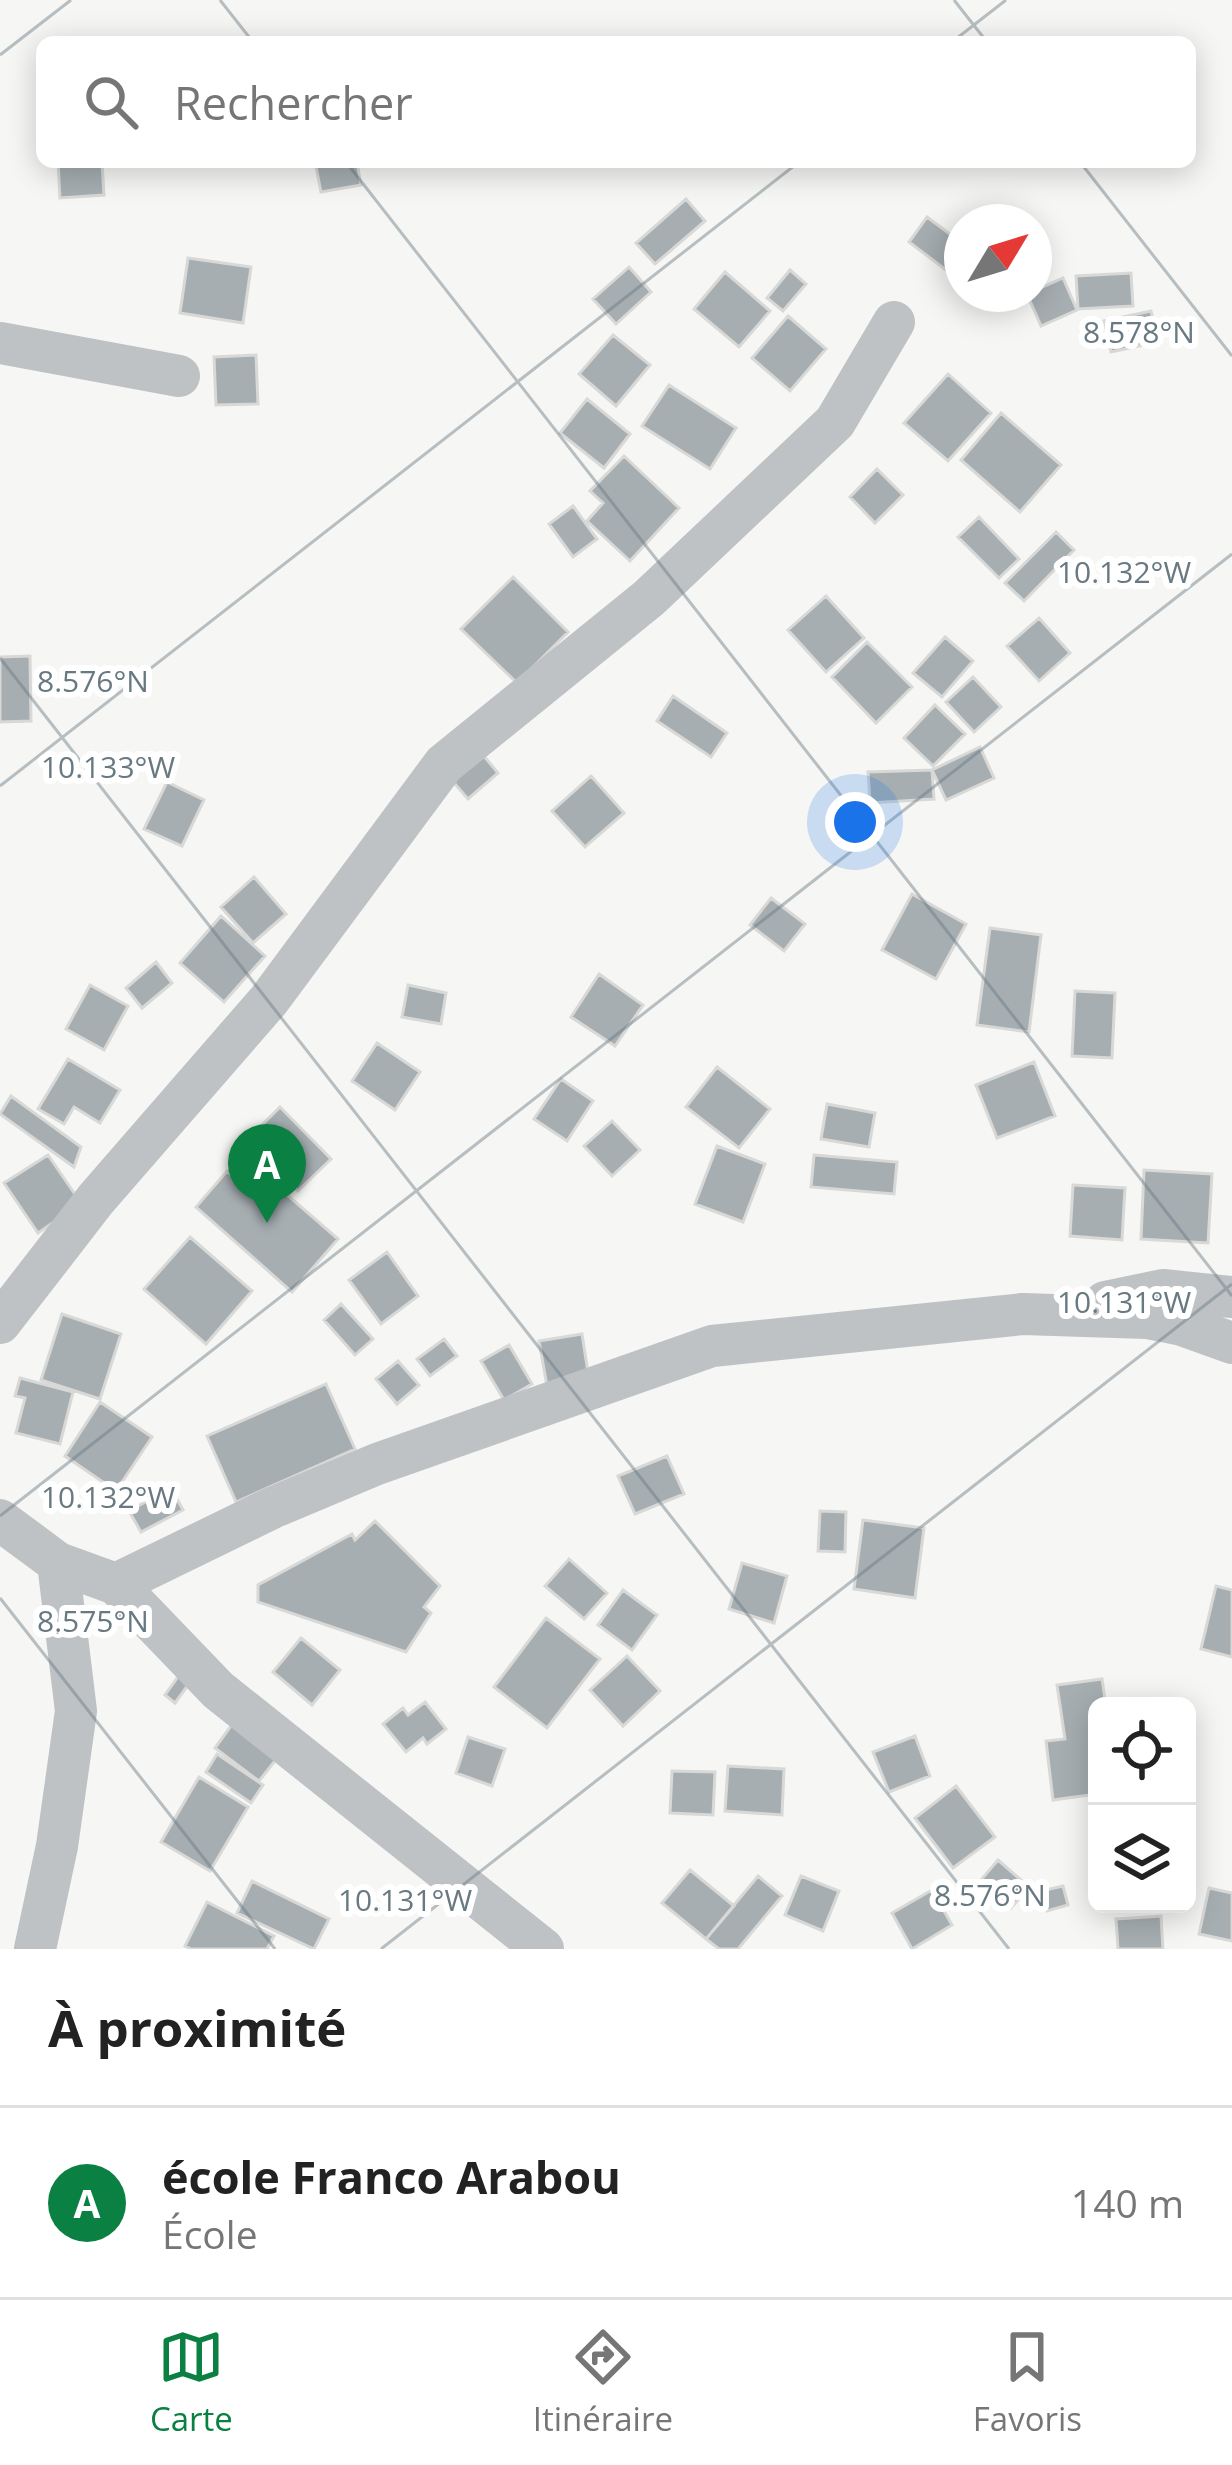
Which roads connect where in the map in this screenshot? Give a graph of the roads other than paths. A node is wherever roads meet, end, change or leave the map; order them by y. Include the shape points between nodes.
1 (894, 322) dead end
2 (0, 343) edge
3 (179, 376) dead end
4 (1232, 1297) edge
5 (1039, 1316) junction
6 (0, 1323) edge
7 (1232, 1343) edge
8 (0, 1520) edge
9 (58, 1563) junction
10 (116, 1584) junction
11 (35, 1949) edge
12 (543, 1949) edge

1 - 6 street via 836,422 649,598 444,764 269,1000 96,1198
2 - 3 street
4 - 5 street via 1163,1290
5 - 7 street via 1147,1318
5 - 10 street via 712,1346 377,1464
8 - 9 street
9 - 10 street
9 - 11 street via 76,1711
10 - 12 street via 218,1690

